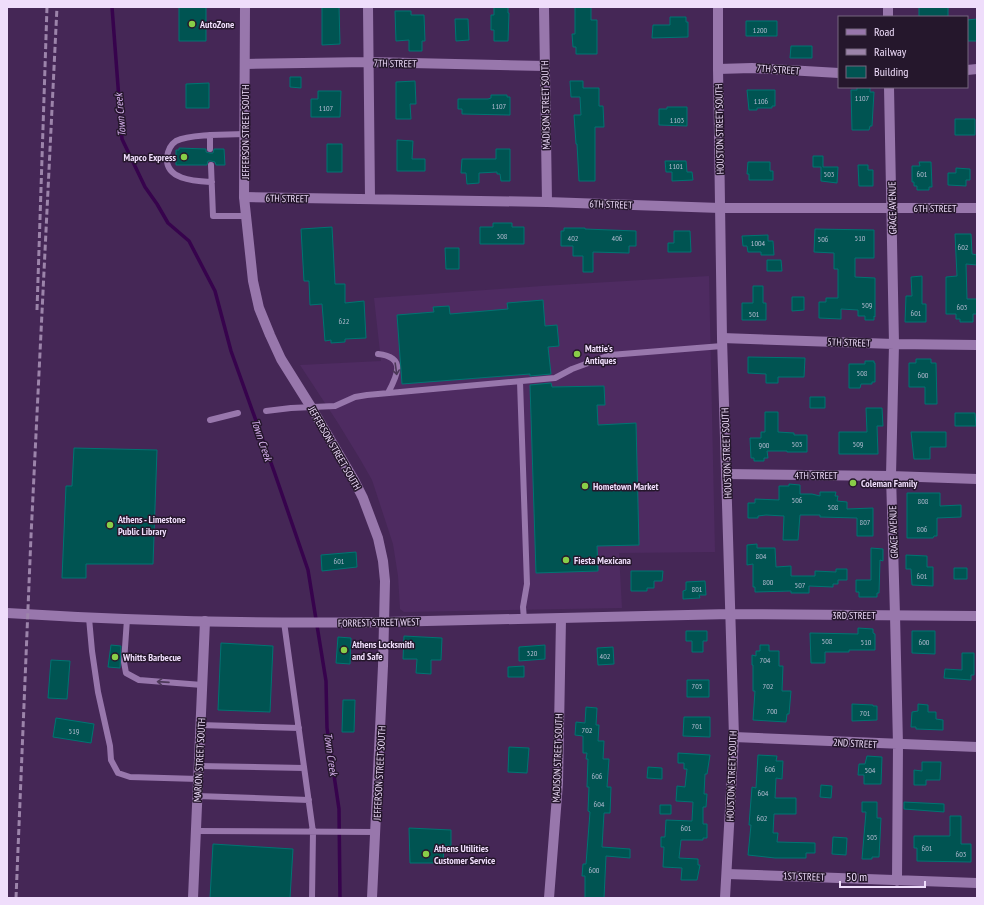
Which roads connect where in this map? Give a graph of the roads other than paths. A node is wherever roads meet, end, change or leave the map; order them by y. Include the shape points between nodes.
1 (245, 7) edge
2 (368, 7) edge
3 (544, 7) edge
4 (718, 7) edge
5 (368, 62) junction
6 (245, 64) junction
7 (545, 66) junction
8 (718, 69) junction
9 (838, 73) edge
10 (889, 88) edge
11 (245, 134) junction
12 (210, 135) junction
13 (210, 149) dead end
14 (211, 165) dead end
15 (212, 182) junction
16 (244, 197) junction
17 (370, 199) junction
18 (547, 202) junction
19 (720, 208) junction
20 (892, 208) junction
21 (977, 208) edge
22 (246, 216) junction
23 (722, 342) junction
24 (894, 344) junction
25 (977, 345) edge
26 (378, 354) dead end
27 (520, 382) junction
28 (388, 393) junction
29 (311, 407) junction
30 (266, 411) dead end
31 (238, 413) dead end
32 (210, 420) dead end
33 (726, 474) junction
34 (891, 476) junction
35 (977, 479) edge
36 (7, 613) edge
37 (730, 614) junction
38 (895, 616) junction
39 (977, 616) edge
40 (89, 618) junction
41 (127, 619) junction
42 (524, 619) junction
43 (561, 619) junction
44 (205, 621) junction
45 (284, 622) junction
46 (384, 622) junction
47 (202, 685) junction
48 (200, 725) junction
49 (299, 728) junction
50 (734, 737) junction
51 (898, 745) junction
52 (977, 747) edge
53 (198, 766) junction
54 (304, 768) junction
55 (198, 779) junction
56 (197, 796) junction
57 (309, 800) junction
58 (196, 831) junction
59 (313, 832) junction
60 (376, 832) junction
61 (727, 874) junction
62 (897, 881) junction
63 (977, 883) edge
64 (193, 898) edge
65 (312, 898) edge
66 (372, 898) edge
67 (549, 898) edge
68 (725, 898) edge

1 - 6 street, JEFFERSON STREET SOUTH
2 - 5 street
3 - 7 street, MADISON STREET SOUTH
4 - 8 street, HOUSTON STREET SOUTH
5 - 6 street, 7TH STREET
5 - 7 street, 7TH STREET
5 - 17 street
6 - 11 street, JEFFERSON STREET SOUTH
7 - 18 street, MADISON STREET SOUTH
8 - 9 street, 7TH STREET via 752,68
8 - 19 street, HOUSTON STREET SOUTH
10 - 20 street, GRACE AVENUE
11 - 12 lane
11 - 16 street, JEFFERSON STREET SOUTH
12 - 13 lane
12 - 15 lane via 178,141 171,145 167,159 171,173
14 - 15 lane
15 - 22 lane via 213,216
16 - 17 street, 6TH STREET
16 - 22 street, JEFFERSON STREET SOUTH
17 - 18 street, 6TH STREET
18 - 19 street, 6TH STREET
19 - 20 street, 6TH STREET
19 - 23 street, HOUSTON STREET SOUTH
20 - 21 street, 6TH STREET
20 - 24 street, GRACE AVENUE
22 - 29 street, JEFFERSON STREET SOUTH via 253,281 259,308 281,359
23 - 24 street, 5TH STREET
23 - 27 lane via 691,350 610,355 572,369 556,378
23 - 33 street, HOUSTON STREET SOUTH
24 - 25 street, 5TH STREET
24 - 34 street, GRACE AVENUE
26 -> 28 lane via 384,354 396,363 397,377
27 - 28 lane
27 - 42 lane via 527,584 523,607
28 - 29 lane via 355,397 335,406
29 - 30 lane
29 - 46 street, JEFFERSON STREET SOUTH via 354,480 371,518 386,581
31 - 32 lane
33 - 34 street, 4TH STREET
33 - 37 street, HOUSTON STREET SOUTH
34 - 35 street, 4TH STREET
34 - 38 street, GRACE AVENUE
36 - 40 street, FORREST STREET WEST
37 - 38 street, 3RD STREET
37 - 43 street, FORREST STREET WEST
37 - 50 street, HOUSTON STREET SOUTH
38 - 39 street, 3RD STREET
38 - 51 street, GRACE AVENUE
40 - 41 street, FORREST STREET WEST
40 - 55 lane via 98,692 111,760 118,773 130,777
41 - 44 street, FORREST STREET WEST
47 -> 41 lane via 139,680 126,673 124,662
42 - 43 street, FORREST STREET WEST
42 - 46 street, FORREST STREET WEST
43 - 67 street, MADISON STREET SOUTH via 558,783
44 - 45 street, FORREST STREET WEST
44 - 47 street, MARION STREET SOUTH
45 - 46 street, FORREST STREET WEST
45 - 49 lane
46 - 60 street, JEFFERSON STREET SOUTH
47 - 48 street, MARION STREET SOUTH
48 - 49 lane
48 - 53 street, MARION STREET SOUTH
49 - 54 lane
50 - 51 street, 2ND STREET
50 - 61 street, HOUSTON STREET SOUTH
51 - 52 street, 2ND STREET
51 - 62 street, GRACE AVENUE
53 - 54 lane
53 - 55 street, MARION STREET SOUTH
54 - 57 lane
55 - 56 street, MARION STREET SOUTH
56 - 57 lane
56 - 58 street, MARION STREET SOUTH
57 - 59 lane
58 - 59 lane
58 - 64 street, MARION STREET SOUTH
59 - 60 lane
59 - 65 lane
60 - 66 street, JEFFERSON STREET SOUTH
61 - 62 street, 1ST STREET
61 - 68 street, HOUSTON STREET SOUTH
62 - 63 street, 1ST STREET

